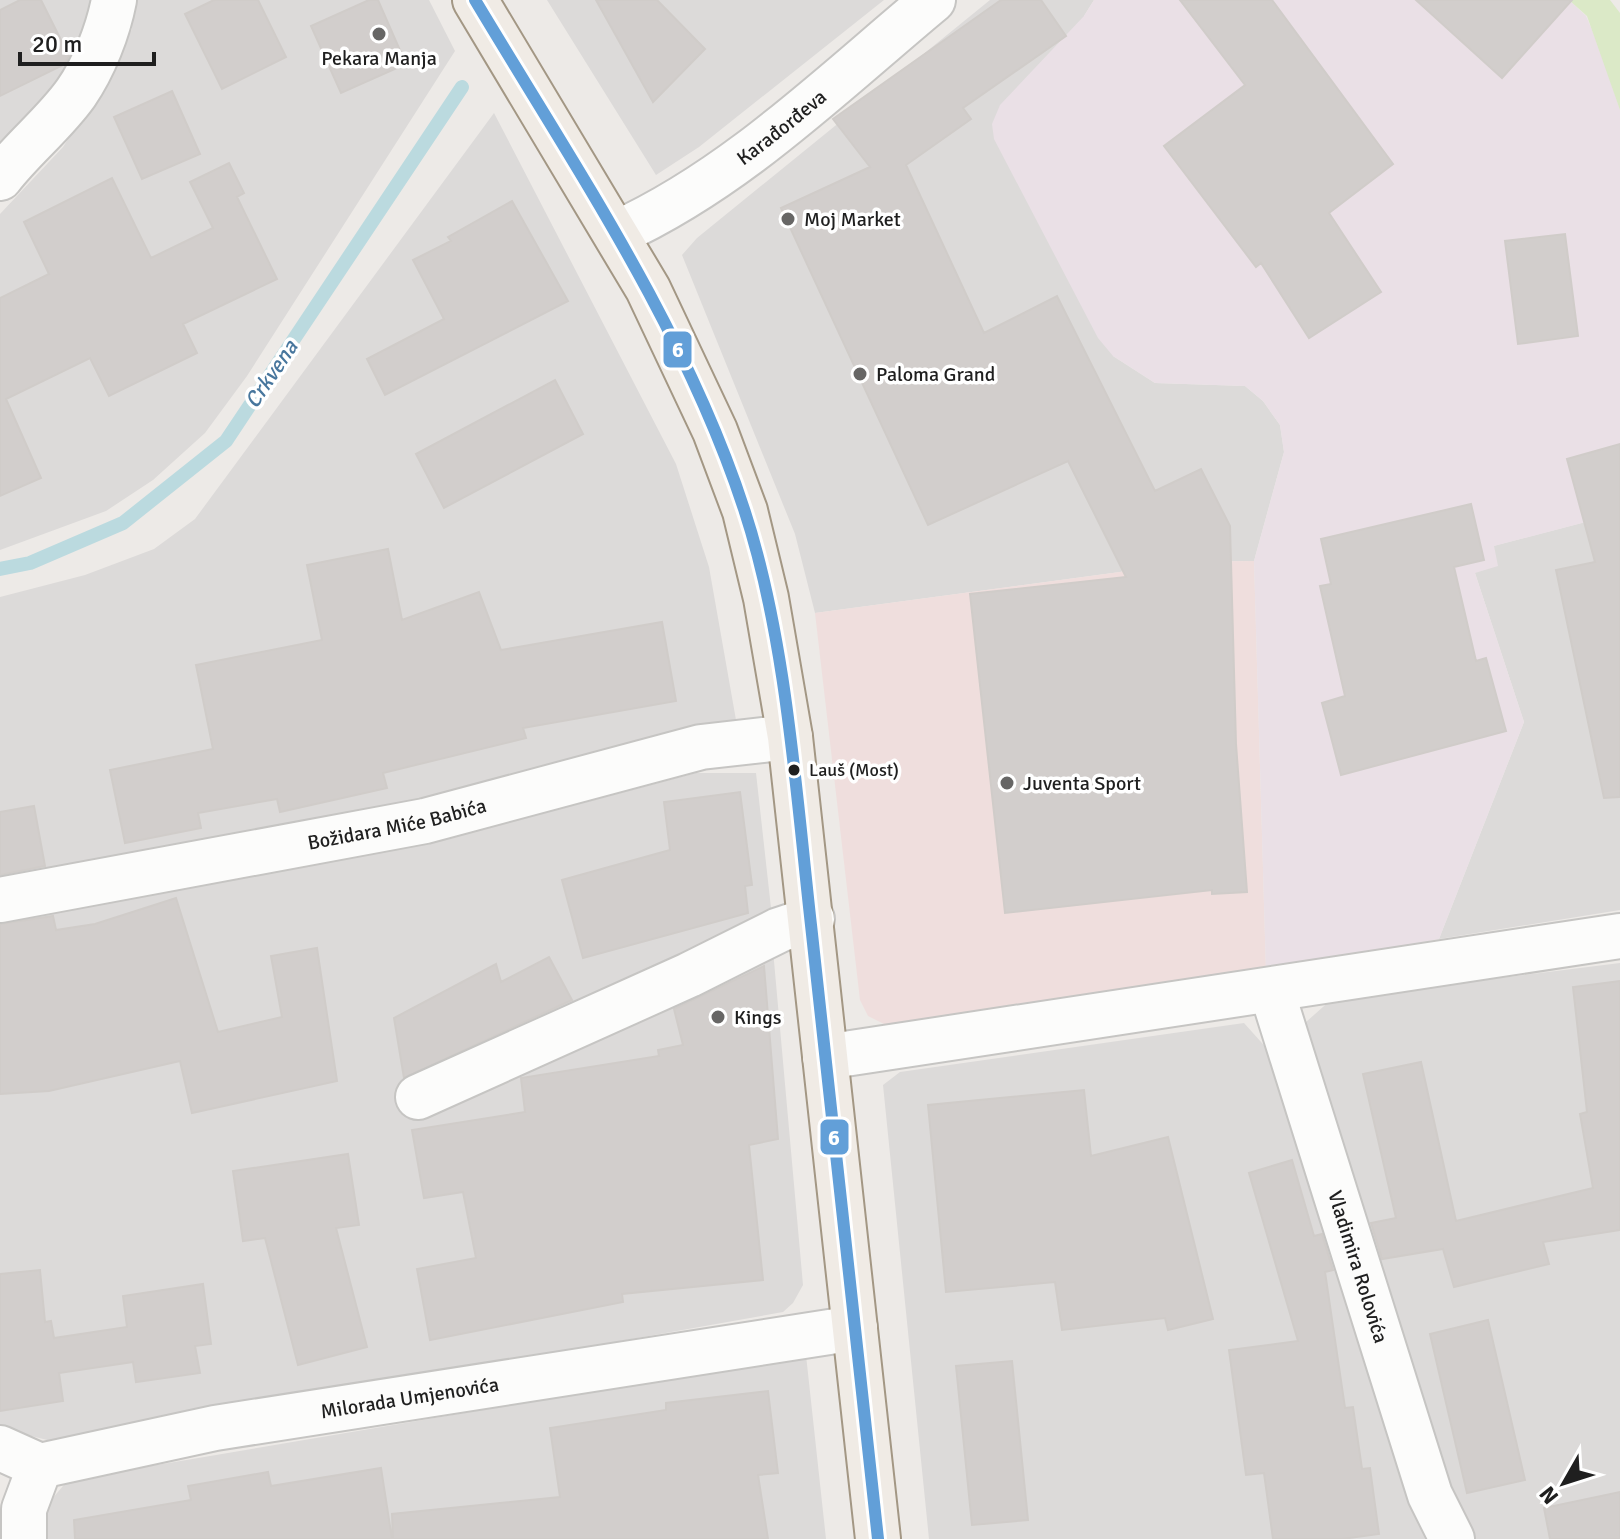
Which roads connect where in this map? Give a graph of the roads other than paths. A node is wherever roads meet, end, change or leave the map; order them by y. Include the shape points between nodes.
1 (114, 0) edge
2 (475, 0) edge
3 (933, 0) edge
4 (0, 178) edge
5 (617, 233) junction
6 (790, 737) junction
7 (0, 900) edge
8 (812, 919) junction
9 (1620, 936) edge
10 (1272, 992) junction
11 (825, 1057) junction
12 (418, 1097) dead end
13 (855, 1328) junction
14 (0, 1448) edge
15 (40, 1466) junction
16 (24, 1539) edge
17 (878, 1539) edge
18 (1452, 1539) edge

1 - 4 street via 88,75
2 - 5 main road
3 - 5 street, Karađorđeva via 732,166
5 - 6 main road via 684,362 745,511
6 - 7 street, Božidara Miće Babića via 701,747 425,821
6 - 8 main road
8 - 11 main road
8 - 12 street
9 - 10 street
10 - 11 street
10 - 18 street, Vladimira Rolovića via 1430,1495
11 - 13 main road
13 - 15 street, Milorada Umjenovića via 215,1428
13 - 17 main road
14 - 15 street
15 - 16 street via 24,1509

